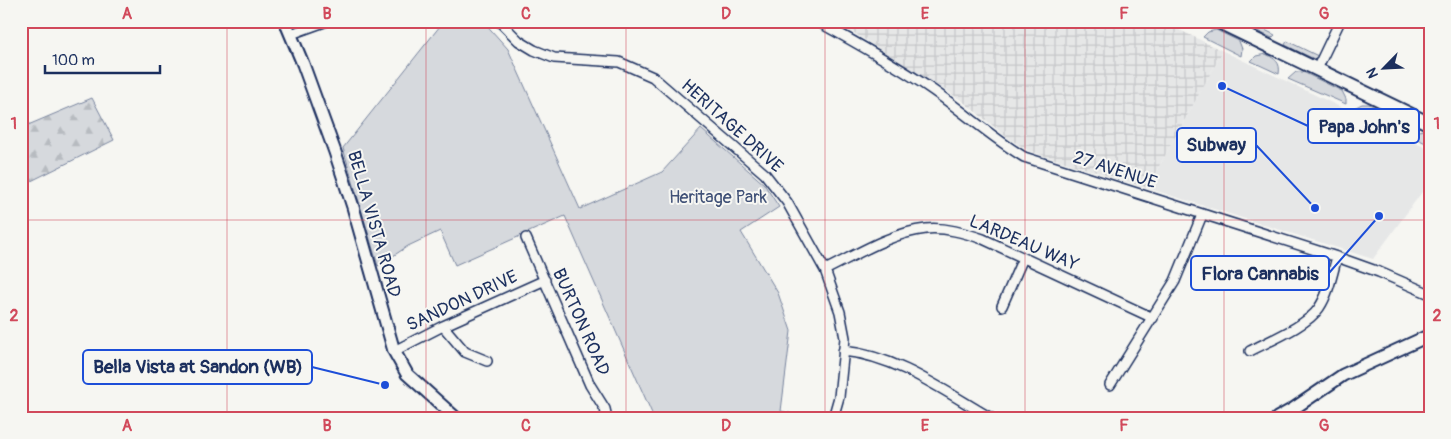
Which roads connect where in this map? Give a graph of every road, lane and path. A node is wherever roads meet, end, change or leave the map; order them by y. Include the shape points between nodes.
1 (285, 21) edge
2 (326, 21) edge
3 (499, 21) edge
4 (817, 21) edge
5 (1217, 21) edge
6 (1340, 21) edge
7 (291, 34) junction
8 (1317, 69) junction
9 (1430, 124) edge
10 (1202, 215) junction
11 (526, 238) dead end
12 (1338, 257) junction
13 (1023, 258) junction
14 (825, 270) junction
15 (545, 280) junction
16 (1430, 294) edge
17 (1002, 306) dead end
18 (1152, 318) junction
19 (443, 326) junction
20 (1430, 334) edge
21 (843, 351) junction
22 (1250, 351) dead end
23 (394, 352) junction
24 (487, 361) dead end
25 (1110, 385) dead end
26 (1280, 417) edge
27 (456, 418) edge
28 (607, 418) edge
29 (833, 418) edge
30 (991, 418) edge

1 - 7 street, BELLA VISTA ROAD
2 - 7 street
3 - 14 street, HERITAGE DRIVE via 519,40 554,58 619,62 653,77 766,174
4 - 10 street, 27 AVENUE via 898,67 1024,157
5 - 8 main road
6 - 8 street
7 - 23 street, BELLA VISTA ROAD via 338,162
8 - 9 main road
10 - 12 street, 27 AVENUE
10 - 18 street via 1174,281
11 - 15 street, BURTON ROAD
12 - 16 street, 27 AVENUE
12 - 22 street via 1327,292 1308,320
13 - 14 street, LARDEAU WAY via 963,233 926,229 891,238
13 - 17 street
13 - 18 street, LARDEAU WAY
14 - 21 street, HERITAGE DRIVE via 840,312
15 - 19 street, SANDON DRIVE
15 - 28 street, BURTON ROAD
18 - 25 street
19 - 23 street, SANDON DRIVE
19 - 24 street via 465,352
20 - 26 street via 1343,375
21 - 29 street, HERITAGE DRIVE via 839,397
21 - 30 street via 863,353 906,369
23 - 27 street, BELLA VISTA ROAD via 407,374

